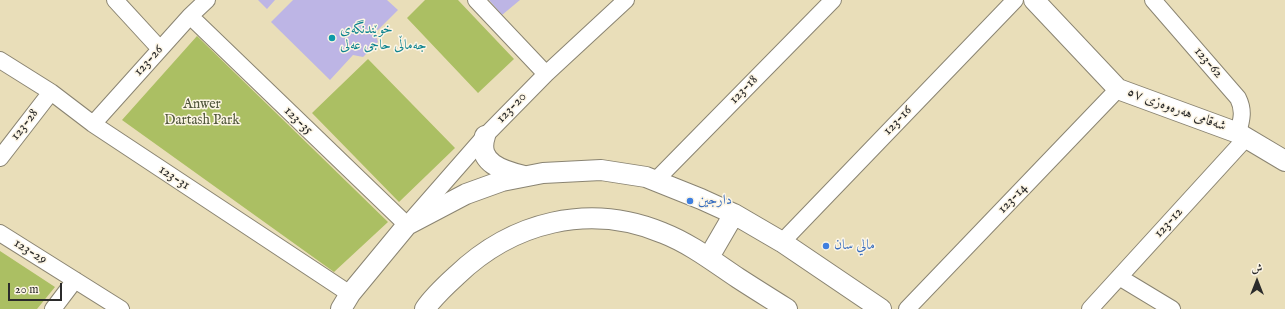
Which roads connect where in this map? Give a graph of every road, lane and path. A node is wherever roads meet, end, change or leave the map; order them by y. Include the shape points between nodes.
1 (115, 0) edge
2 (207, 0) edge
3 (476, 0) edge
4 (626, 0) edge
5 (833, 0) edge
6 (1015, 0) edge
7 (1034, 0) edge
8 (1153, 0) edge
9 (190, 16) junction
10 (160, 49) junction
11 (0, 60) edge
12 (546, 74) junction
13 (1118, 89) junction
14 (51, 92) junction
15 (93, 124) junction
16 (485, 136) junction
17 (1248, 138) junction
18 (1285, 145) edge
19 (0, 158) edge
20 (1285, 162) edge
21 (525, 176) junction
22 (655, 181) junction
23 (734, 214) junction
24 (407, 225) junction
25 (0, 233) edge
26 (782, 242) junction
27 (709, 257) junction
28 (1119, 277) junction
29 (75, 280) junction
30 (346, 301) edge
31 (53, 309) edge
32 (120, 309) edge
33 (425, 309) edge
34 (788, 309) edge
35 (881, 309) edge
36 (908, 309) edge
37 (1090, 309) edge
38 (1172, 309) edge

1 - 10 street
2 - 9 street, 123-26
3 - 12 street
4 - 12 street, 123-20
5 - 22 street, 123-18
6 - 26 street, 123-16
7 - 13 street, شەقامی هەرەوەزی ٥٧
8 - 17 street, 123-62 via 1238,98 1243,107
9 - 10 street, 123-26
9 - 24 street, 123-35
10 - 15 street, 123-26
11 - 14 street, 123-31
12 - 16 street, 123-20
13 - 17 street, شەقامی هەرەوەزی ٥٧
13 - 36 street, 123-14
14 - 15 street, 123-31
14 - 19 street, 123-28
15 - 30 street, 123-31
16 - 21 street via 483,152 488,159 505,171
16 - 24 street, 123-20
17 - 18 street, شەقامی هەرەوەزی ٥٧
17 - 20 street, شەقامی هەرەوەزی ٥٧
17 - 28 street, 123-12
21 - 22 street via 573,170 600,170
21 - 24 street via 466,194
22 - 23 street
23 - 26 street
23 - 27 street
24 - 30 street
25 - 29 street, 123-29
26 - 35 street
27 - 33 street via 663,232 635,224 614,219 568,219 537,225 487,250 456,275
27 - 34 street
28 - 37 street, 123-12
28 - 38 street
29 - 31 street
29 - 32 street, 123-29

